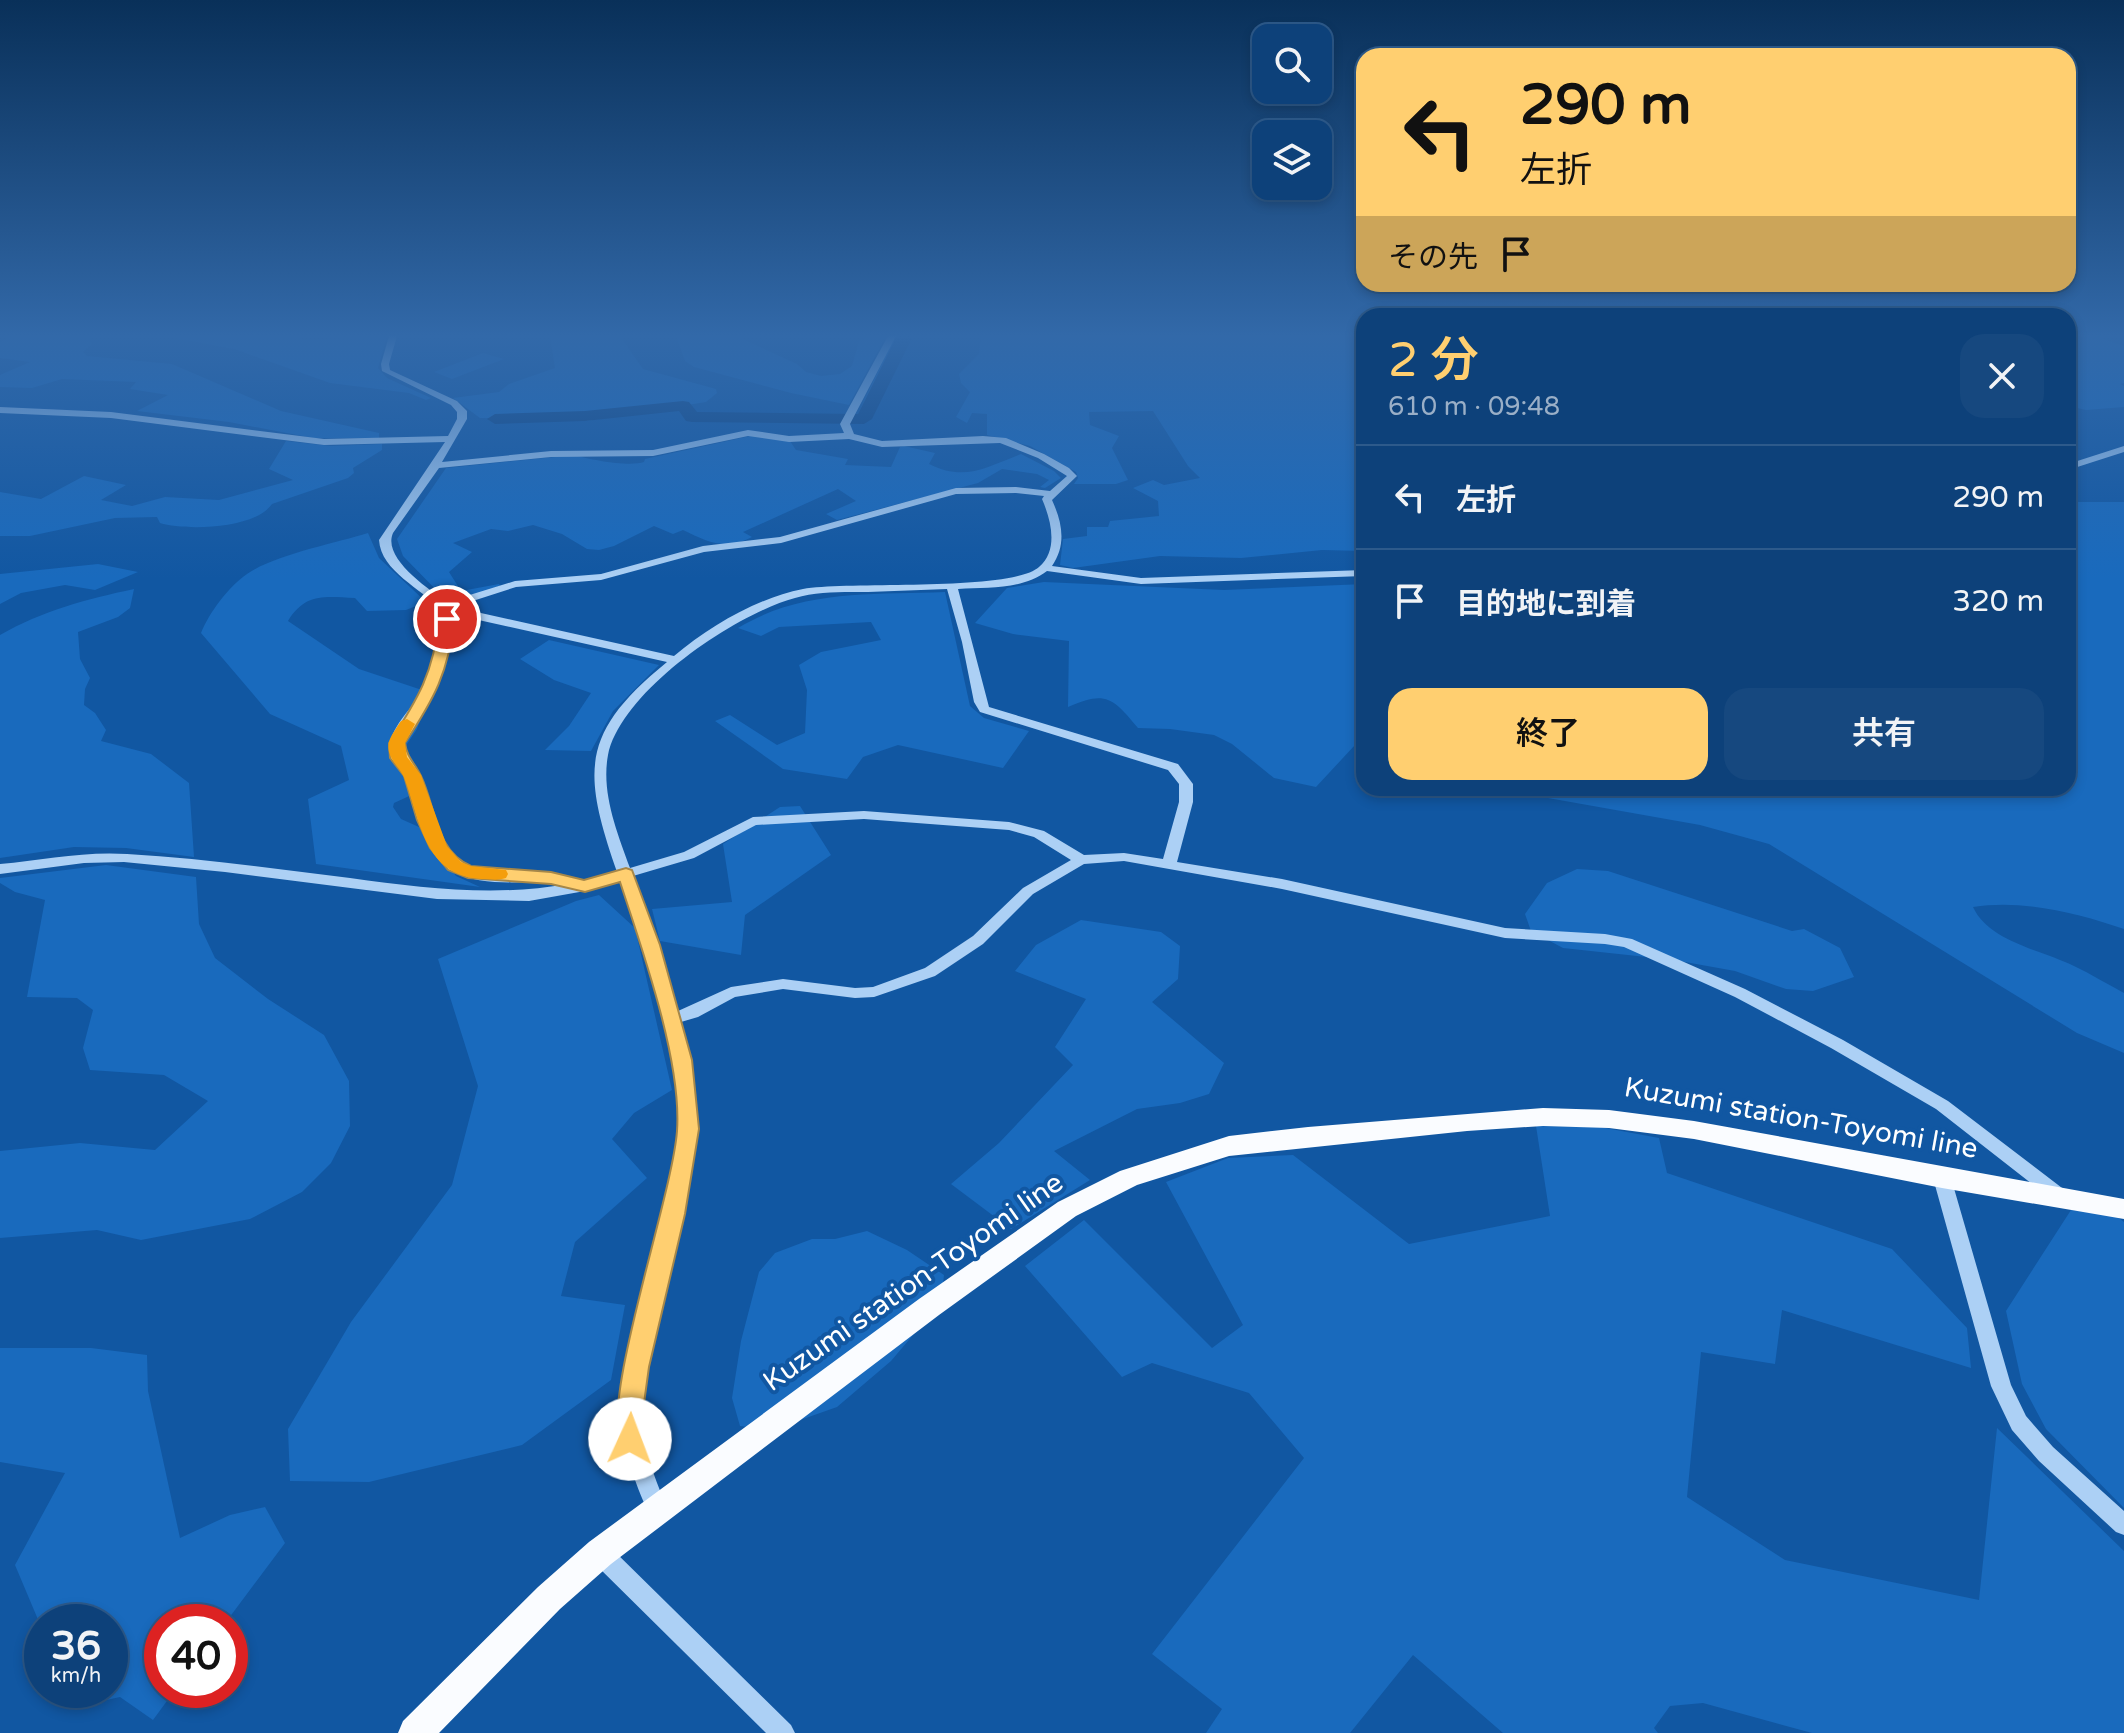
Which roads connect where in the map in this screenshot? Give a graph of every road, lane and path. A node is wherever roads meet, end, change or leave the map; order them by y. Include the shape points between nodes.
1 (126, 417) edge
2 (462, 417) edge
3 (849, 417) edge
4 (850, 436) junction
5 (452, 439) junction
6 (2124, 449) edge
7 (2076, 464) edge
8 (437, 465) junction
9 (1050, 494) junction
10 (1047, 568) junction
11 (1356, 573) edge
12 (952, 586) junction
13 (448, 609) junction
14 (676, 660) junction
15 (1081, 860) junction
16 (1169, 864) junction
17 (0, 869) edge
18 (626, 874) junction
19 (585, 886) junction
20 (670, 1019) junction
21 (1942, 1178) junction
22 (2060, 1196) junction
23 (2124, 1209) edge
24 (657, 1509) junction
25 (2124, 1525) edge
26 (600, 1553) junction
27 (415, 1733) edge
28 (783, 1733) edge

1 - 5 street via 324,442
2 - 5 street
3 - 4 street via 845,424
4 - 8 street via 789,439 748,433 653,453 551,454
4 - 9 street via 872,442 1007,442 1071,473 1071,481
5 - 8 street
6 - 7 street
8 - 13 street via 384,544 394,563
9 - 10 street via 1057,540
9 - 13 street via 956,491 781,540 703,549 601,577 515,584
10 - 11 street via 1141,581
10 - 12 street via 1029,580
12 - 14 street via 792,595 728,625
12 - 16 street via 984,709 1142,756 1173,767 1183,778 1186,802
13 - 14 street
13 - 19 street via 443,653 428,696 397,743 439,848 468,872
14 - 18 street via 627,710 604,746 600,787
15 - 16 street via 1124,857
15 - 18 street via 1039,834 1009,826 864,815 753,821 689,855
15 - 20 street via 1028,891 978,940 930,972 874,992 783,984 731,992
16 - 22 street via 1505,933 1627,943 1740,993 1850,1051 1942,1105
17 - 19 street via 124,858 472,897 529,896
18 - 19 street
18 - 20 street
20 - 24 street via 681,1060 688,1129 631,1403 630,1439
21 - 22 main road, Kuzumi station-Toyomi line
21 - 24 main road, Kuzumi station-Toyomi line via 1609,1119 1467,1122 1229,1146 1129,1178 1067,1209
21 - 25 street via 2001,1386 2019,1423
22 - 23 main road, Kuzumi station-Toyomi line
24 - 26 main road, Kuzumi station-Toyomi line
26 - 27 main road, Kuzumi station-Toyomi line
26 - 28 street

